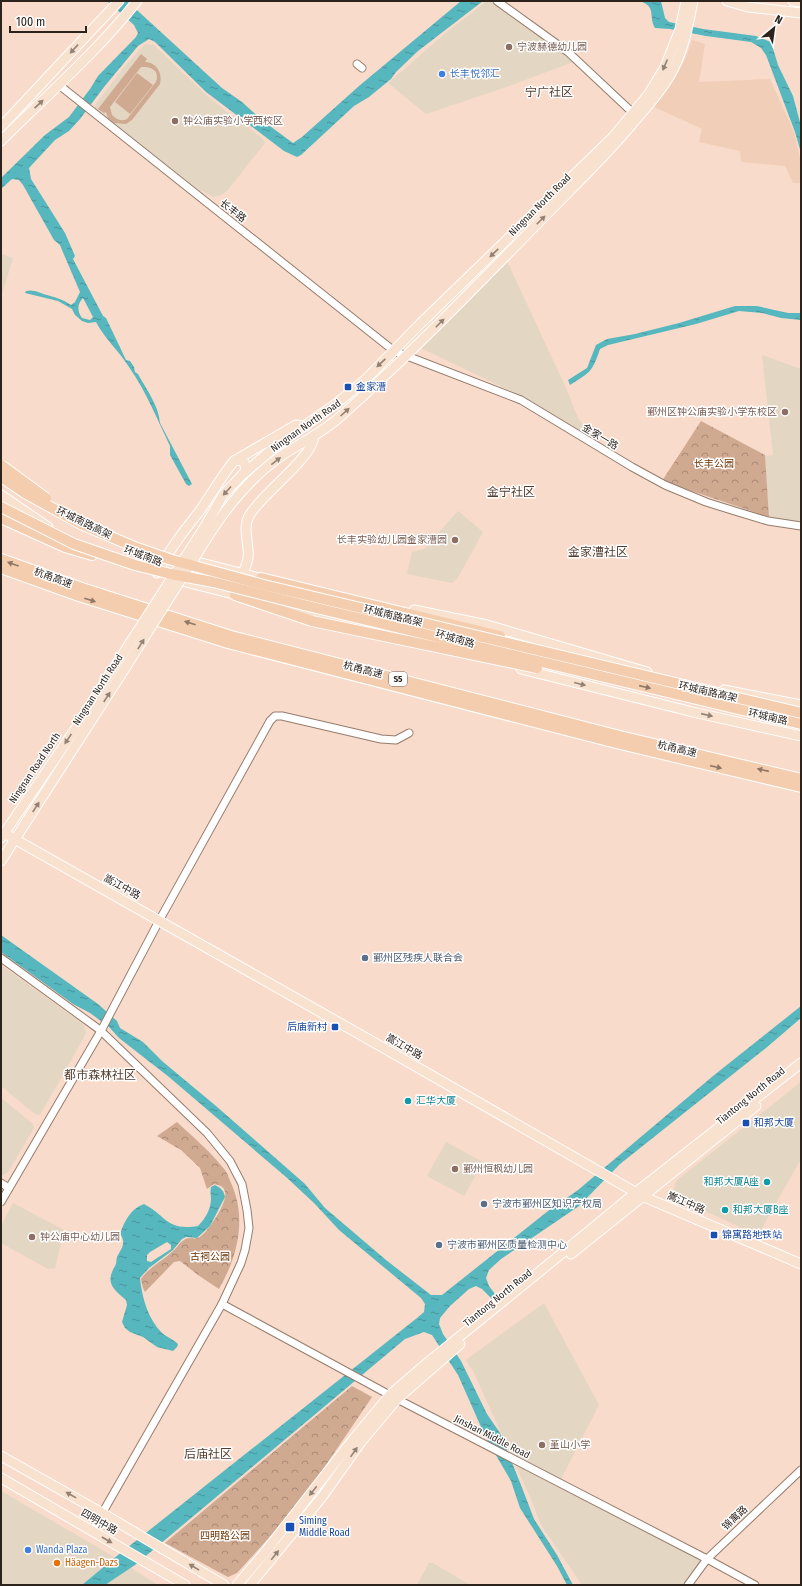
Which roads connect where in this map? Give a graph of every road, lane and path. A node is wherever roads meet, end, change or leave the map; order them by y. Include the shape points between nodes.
1 (119, 1) edge
2 (497, 1) edge
3 (686, 1) edge
4 (693, 1) edge
5 (727, 1) edge
6 (793, 1) edge
7 (135, 2) edge
8 (801, 2) edge
9 (801, 13) edge
10 (684, 25) junction
11 (59, 85) junction
12 (633, 113) junction
13 (14, 114) junction
14 (26, 116) junction
15 (1, 120) edge
16 (1, 127) edge
17 (1, 142) edge
18 (1, 150) edge
19 (394, 351) junction
20 (407, 356) junction
21 (306, 426) junction
22 (314, 436) junction
23 (296, 447) junction
24 (303, 456) junction
25 (234, 461) junction
26 (1, 465) edge
27 (1, 475) edge
28 (242, 475) junction
29 (1, 495) edge
30 (1, 507) edge
31 (1, 518) edge
32 (1, 522) edge
33 (83, 525) junction
34 (801, 526) edge
35 (208, 529) junction
36 (32, 533) junction
37 (167, 554) junction
38 (1, 559) edge
39 (135, 565) junction
40 (1, 568) edge
41 (157, 573) junction
42 (243, 574) junction
43 (261, 578) junction
44 (235, 595) junction
45 (617, 670) junction
46 (116, 674) junction
47 (621, 681) junction
48 (801, 705) edge
49 (798, 713) edge
50 (801, 724) edge
51 (409, 734) dead end
52 (801, 736) edge
53 (801, 779) edge
54 (801, 787) edge
55 (3, 832) edge
56 (16, 837) junction
57 (1, 861) edge
58 (160, 919) junction
59 (1, 958) edge
60 (101, 1029) junction
61 (801, 1063) edge
62 (801, 1070) edge
63 (1, 1183) edge
64 (9, 1188) junction
65 (641, 1192) junction
66 (1, 1202) edge
67 (801, 1259) edge
68 (801, 1264) edge
69 (222, 1304) junction
70 (440, 1357) junction
71 (393, 1397) junction
72 (1, 1456) edge
73 (801, 1470) edge
74 (1, 1478) edge
75 (102, 1513) junction
76 (92, 1531) junction
77 (707, 1559) junction
78 (185, 1585) edge
79 (224, 1585) edge
80 (237, 1585) edge
81 (250, 1585) edge
82 (688, 1585) edge
83 (755, 1585) edge

1 -> 13 main road
2 - 12 street via 568,52
3 - 10 main road
4 - 10 main road
5 - 9 main road
6 - 8 main road
7 - 11 main road
10 -> 12 main road, Ningnan North Road via 665,67 648,95
20 -> 10 main road, Ningnan North Road via 616,144 654,100 679,57
14 -> 11 main road
11 - 19 street, 长丰路
12 -> 19 main road, Ningnan North Road via 613,137
13 - 15 main road
13 - 16 main road
14 - 17 main road
14 - 18 main road via 21,129
19 - 20 street, 金家一路
19 -> 21 main road, Ningnan North Road via 365,380
22 -> 20 main road, Ningnan North Road via 340,417
20 - 34 street, 金家一路 via 520,400 665,485 738,512
21 - 25 main road via 296,425
21 - 28 main road, Ningnan North Road via 276,446
22 - 23 main road, Ningnan North Road
22 - 24 main road via 314,441
23 - 24 main road
35 -> 23 main road, Ningnan North Road via 254,478
24 - 42 main road via 263,497 249,516 246,528 248,558
25 - 28 main road via 244,462 246,470
25 - 37 main road
26 - 33 highway, bridge
27 - 33 highway, 环城南路高架, bridge via 25,492
27 - 37 main road, 环城南路 via 107,532
28 -> 35 main road, Ningnan North Road via 223,495
29 - 41 main road, 环城南路 via 61,535
30 - 39 highway, 环城南路高架, bridge via 74,544
31 - 36 highway
32 - 36 highway
33 - 45 highway, 环城南路高架, bridge via 137,548 205,569
35 - 46 main road, Ningnan Road North, bridge
36 - 39 highway, bridge via 64,547
37 - 41 main road
37 - 42 main road, 环城南路
53 -> 38 highway, 杭甬高速 / S5 via 612,734 231,636
39 - 47 highway, 环城南路高架, bridge
40 -> 54 highway, 杭甬高速 / S5 via 79,596 228,643 609,741
41 - 44 main road, 环城南路
42 - 43 main road, 环城南路
42 - 44 main road
43 - 45 highway, bridge via 530,644
43 - 48 main road, 环城南路 via 486,625 681,681
44 - 47 highway, bridge via 312,621 550,670
44 -> 52 main road, 环城南路 via 322,614 542,675
45 - 49 highway, 环城南路高架, bridge
46 -> 55 main road, Ningnan Road North
56 -> 46 main road, Ningnan North Road
47 -> 50 highway, 环城南路高架, bridge
51 - 58 street via 396,740 381,739 291,717 275,716
55 - 56 main road, 嵩江中路
56 - 57 main road, Ningnan North Road
56 - 58 main road, 嵩江中路
58 - 60 street
58 - 65 main road, 嵩江中路 via 358,1027
58 - 65 main road, 嵩江中路 via 615,1181
59 - 60 street
60 - 64 street
60 - 69 street via 207,1133 230,1161 242,1184 249,1228 247,1241 242,1263
61 - 65 main road
62 - 65 main road, Tiantong North Road
63 - 64 street
64 - 66 street
65 - 67 main road, 嵩江中路
65 - 68 main road, 嵩江中路
65 - 70 main road, Tiantong North Road
65 - 70 main road via 456,1340
69 - 71 street, Jinshan Middle Road
69 - 75 street
70 - 71 main road, Tiantong North Road
71 - 77 street, Jinshan Middle Road
71 -> 80 main road via 355,1437
81 -> 71 main road, Tiantong North Road via 322,1498
75 -> 72 main road
73 - 77 street, 锦寓路
74 - 76 main road, 四明中路
75 - 76 street
79 -> 75 main road
76 -> 78 main road, 四明中路
77 - 82 street, 锦寓路
77 - 83 street, Jinshan Middle Road

